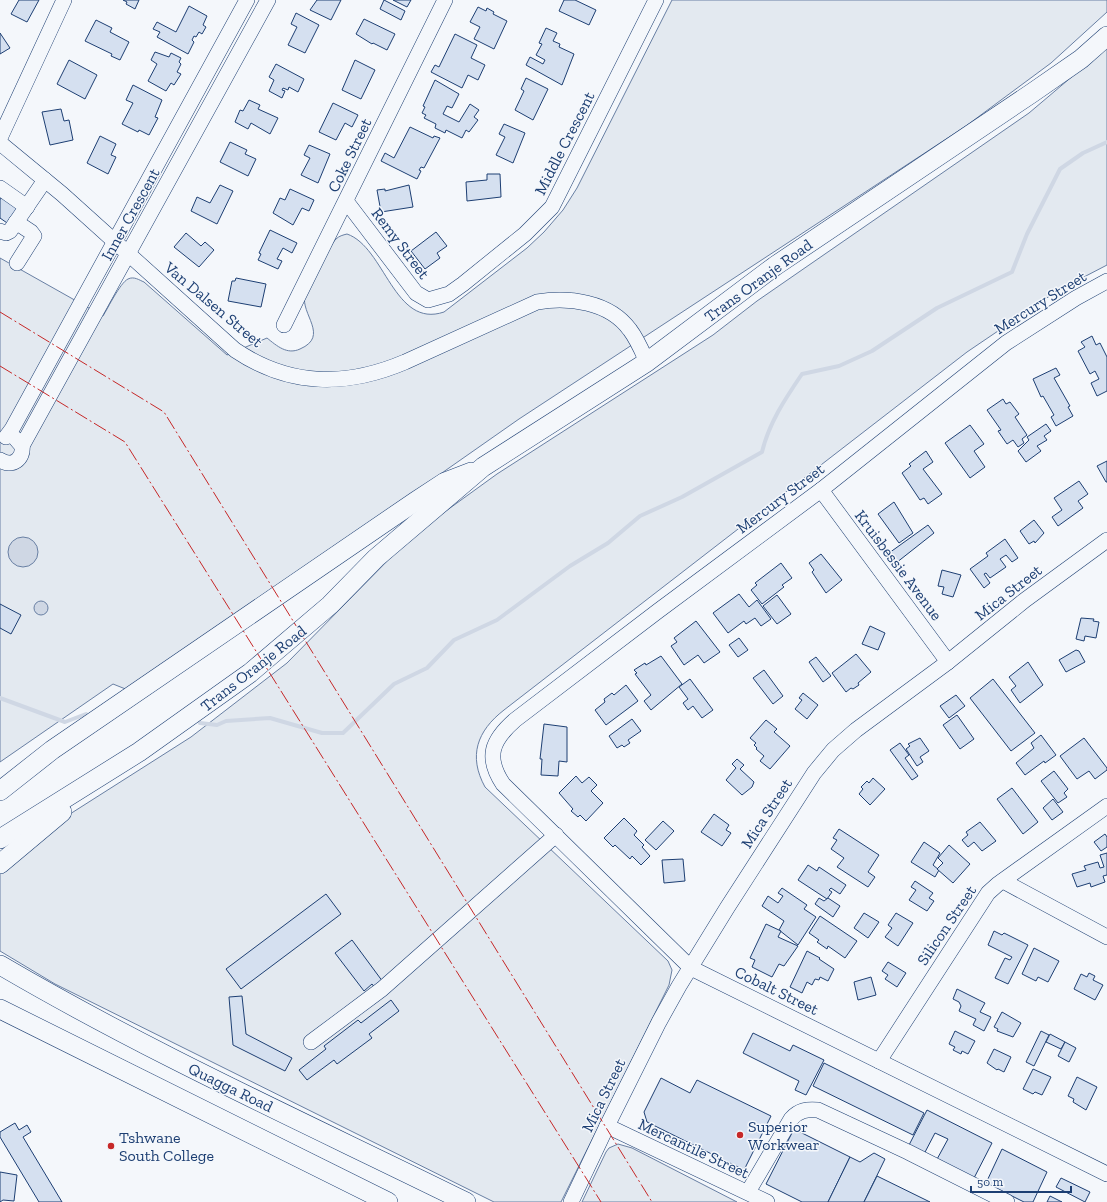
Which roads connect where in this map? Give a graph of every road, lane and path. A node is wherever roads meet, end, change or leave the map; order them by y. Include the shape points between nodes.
1 (64, 0) edge
2 (247, 0) edge
3 (268, 0) edge
4 (445, 0) edge
5 (656, 0) edge
6 (1107, 22) edge
7 (1107, 36) edge
8 (1032, 93) junction
9 (0, 138) edge
10 (0, 142) edge
11 (45, 180) junction
12 (0, 188) edge
13 (346, 201) junction
14 (27, 207) junction
15 (16, 222) junction
16 (0, 231) edge
17 (114, 243) junction
18 (128, 255) junction
19 (17, 263) dead end
20 (1107, 281) edge
21 (431, 300) joint
22 (284, 325) dead end
23 (647, 362) junction
24 (3, 439) edge
25 (22, 446) junction
26 (1, 464) edge
27 (483, 467) junction
28 (821, 490) junction
29 (1107, 540) edge
30 (948, 662) junction
31 (492, 758) joint
32 (109, 772) junction
33 (0, 791) edge
34 (1107, 806) edge
35 (556, 835) junction
36 (0, 839) edge
37 (0, 864) edge
38 (1003, 880) junction
39 (1107, 937) edge
40 (0, 965) edge
41 (691, 968) junction
42 (2, 1011) edge
43 (312, 1042) dead end
44 (879, 1061) junction
45 (607, 1126) junction
46 (1107, 1174) edge
47 (748, 1192) junction
48 (388, 1202) edge
49 (466, 1202) edge
50 (571, 1202) edge
51 (766, 1202) edge
52 (1007, 1202) edge

1 - 9 street
2 - 17 street, Inner Crescent
3 - 18 street, Inner Crescent
4 - 13 street, Coke Street
5 - 21 street, Middle Crescent via 552,207 525,234 463,284 449,294
6 - 8 main road, Trans Oranje Road
7 - 8 main road, Trans Oranje Road via 1081,59
8 - 23 main road, Trans Oranje Road via 775,266
10 - 11 street, Van Dalsen Street
11 - 14 street
11 - 17 street, Van Dalsen Street
12 - 14 street
13 - 21 street, Remy Street via 408,284 422,298
13 - 22 street, Coke Street
14 - 15 street
15 - 16 street via 10,231
15 - 19 street via 34,236
17 - 18 street, Van Dalsen Street
17 - 24 street, Inner Crescent via 12,428
18 - 23 street, Van Dalsen Street via 235,350 258,364 290,374 339,380 389,368 514,311 537,302 556,299 585,302 616,317 630,330
18 - 25 street, Inner Crescent
20 - 28 street, Mercury Street via 1006,344
23 - 27 main road, Trans Oranje Road
24 - 25 street via 16,439
25 - 26 street, Inner Crescent via 20,458 12,463
27 - 32 main road, Trans Oranje Road via 376,558 330,605 250,673
27 - 33 main road, Trans Oranje Road via 439,486 52,750
28 - 30 street, Kruisbessie Avenue
28 - 31 street, Mercury Street via 515,720 496,742
29 - 30 street, Mica Street
30 - 41 street, Mica Street via 833,750 814,773
31 - 35 street, Cobalt Street via 494,768 503,784
32 - 36 main road, Trans Oranje Road
32 - 37 main road
34 - 38 street, Silicon Street
35 - 41 street, Cobalt Street
35 - 43 street via 382,989
38 - 39 street
38 - 44 street, Silicon Street via 988,893
40 - 49 main road, Quagga Road via 143,1043
41 - 44 street, Cobalt Street
41 - 45 street, Mica Street via 659,1022
42 - 48 main road
44 - 46 street, Cobalt Street
45 - 47 street, Mercantile Street
45 - 50 street, Mica Street
47 - 51 street, Mercantile Street
47 - 52 street via 791,1119 801,1111 818,1110

